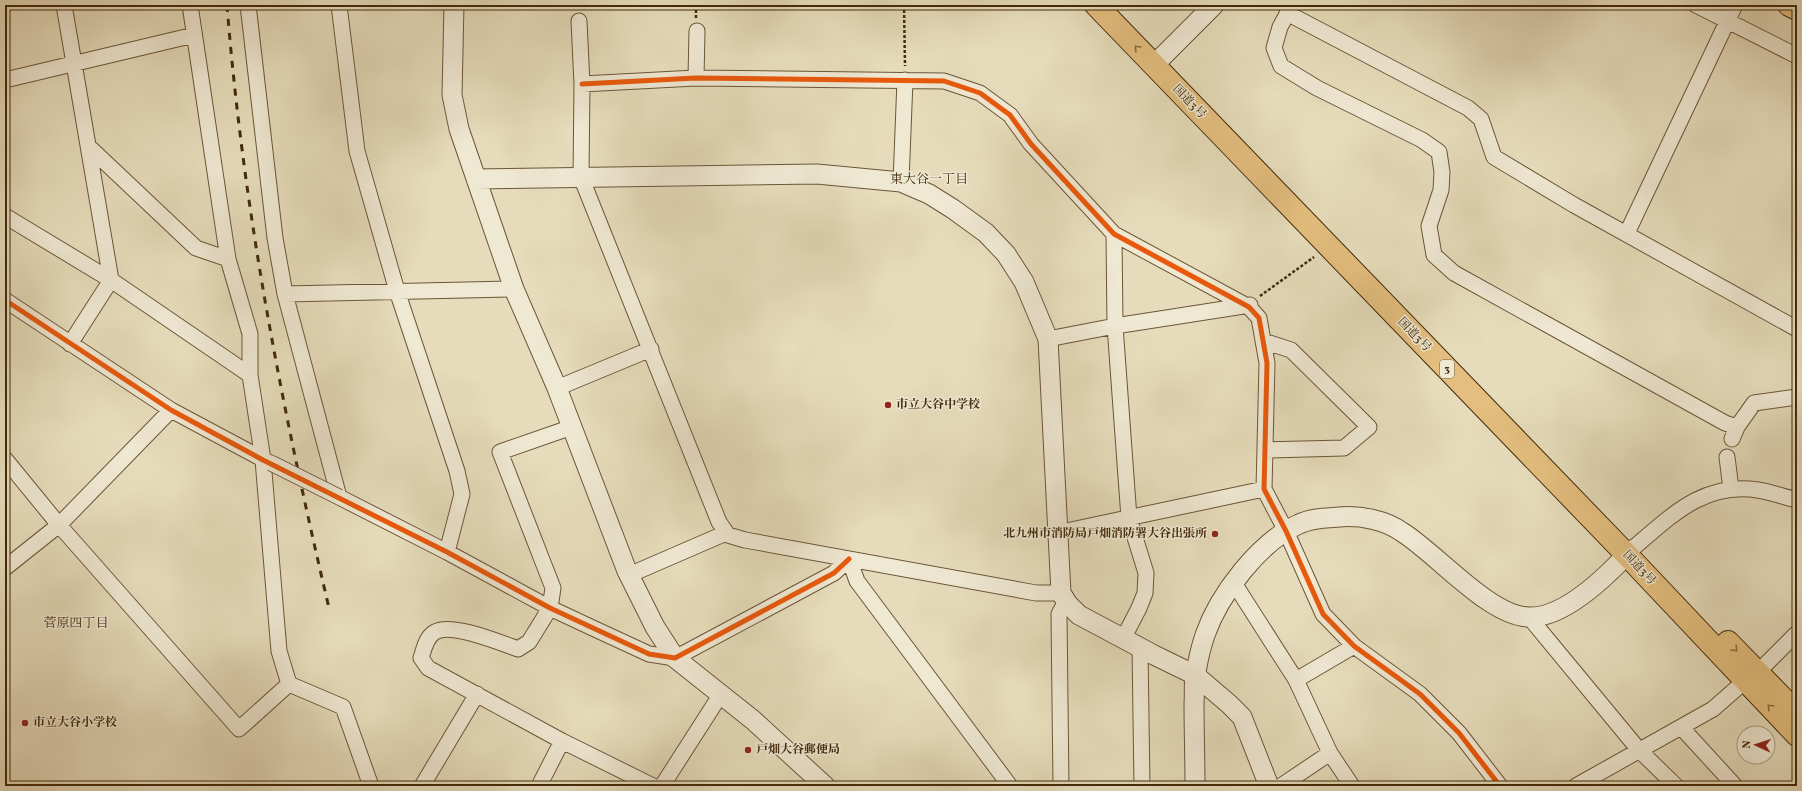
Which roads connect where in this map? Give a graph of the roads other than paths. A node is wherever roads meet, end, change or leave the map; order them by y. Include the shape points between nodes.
1 (64, 5) edge
2 (190, 5) edge
3 (248, 5) edge
4 (339, 5) edge
5 (454, 5) edge
6 (1096, 5) edge
7 (1116, 5) edge
8 (1214, 5) edge
9 (1696, 5) edge
10 (1735, 5) edge
11 (1789, 5) edge
12 (1290, 9) edge
13 (1797, 9) edge
14 (579, 21) dead end
15 (1728, 21) junction
16 (697, 31) dead end
17 (194, 35) junction
18 (1797, 56) edge
19 (1159, 61) junction
20 (74, 62) junction
21 (696, 78) junction
22 (5, 80) edge
23 (905, 80) junction
24 (582, 84) junction
25 (88, 146) junction
26 (581, 177) junction
27 (476, 179) junction
28 (901, 182) junction
29 (5, 216) edge
30 (1627, 233) junction
31 (1114, 234) junction
32 (228, 259) junction
33 (111, 280) junction
34 (514, 289) junction
35 (397, 291) junction
36 (286, 294) junction
37 (5, 300) edge
38 (1250, 305) junction
39 (1115, 326) junction
40 (1797, 329) edge
41 (1048, 339) junction
42 (1263, 341) junction
43 (70, 344) junction
44 (651, 350) junction
45 (250, 375) junction
46 (557, 388) junction
47 (1797, 397) edge
48 (171, 410) junction
49 (572, 427) junction
50 (1265, 450) junction
51 (1727, 457) dead end
52 (5, 459) edge
53 (267, 461) junction
54 (1264, 489) junction
55 (1732, 489) junction
56 (340, 497) junction
57 (1797, 500) edge
58 (1129, 518) junction
59 (59, 525) junction
60 (1286, 531) junction
61 (726, 533) junction
62 (1057, 533) junction
63 (1631, 550) junction
64 (447, 552) junction
65 (849, 559) junction
66 (5, 568) edge
67 (629, 575) junction
68 (1234, 583) junction
69 (1064, 597) junction
70 (550, 608) junction
71 (1529, 618) junction
72 (1797, 633) edge
73 (1123, 639) junction
74 (1354, 646) junction
75 (1140, 648) junction
76 (675, 658) junction
77 (1195, 675) junction
78 (1752, 676) junction
79 (1296, 680) junction
80 (289, 684) junction
81 (476, 694) junction
82 (721, 694) junction
83 (1797, 712) edge
84 (1681, 727) junction
85 (1797, 735) edge
86 (562, 741) junction
87 (1639, 750) junction
88 (1330, 753) junction
89 (371, 786) edge
90 (422, 786) edge
91 (539, 786) edge
92 (654, 786) edge
93 (662, 786) edge
94 (825, 786) edge
95 (1010, 786) edge
96 (1061, 786) edge
97 (1142, 786) edge
98 (1195, 786) edge
99 (1269, 786) edge
100 (1281, 786) edge
101 (1352, 786) edge
102 (1500, 786) edge
103 (1576, 786) edge
104 (1676, 786) edge
105 (1735, 786) edge

1 - 20 street
2 - 17 street
3 - 36 street via 275,238
4 - 35 street via 356,151
5 - 27 street via 452,95 459,129
19 -> 6 main road, 国道3号 / 3
7 - 19 main road, 国道3号 / 3
8 - 19 street
9 - 15 street
10 - 15 street
11 - 13 main road
12 - 30 street via 1468,108 1481,119 1494,157
12 - 47 street via 1280,27 1274,48 1281,66 1317,88 1422,140 1439,152 1441,190 1429,226 1434,255 1454,272 1718,419 1735,433 1754,403
14 - 24 street
15 - 18 street
15 - 30 street
16 - 21 street
17 - 20 street
17 - 32 street
19 - 63 main road, 国道3号 / 3
20 - 22 street
20 - 25 street
21 - 23 street
21 - 24 street
23 - 28 street
23 - 31 street via 944,81 980,93 1010,115 1031,144
24 - 26 street
25 - 32 street via 196,248
25 - 33 street
26 - 27 street
26 - 28 street via 817,174
26 - 44 street
27 - 34 street
28 - 41 street via 953,208 986,233 1006,254 1024,282
29 - 33 street
30 - 40 street
31 - 38 street
31 - 39 street
32 - 45 street via 250,334
33 - 43 street
33 - 45 street
34 - 35 street
34 - 46 street
35 - 36 street
35 - 64 street via 457,471 462,494
36 - 56 street
37 - 43 street
38 - 39 street
38 - 42 street via 1260,318
39 - 41 street
39 - 58 street
41 - 62 street
42 - 50 street via 1267,364
42 - 50 street via 1291,350 1369,427 1344,448
43 - 48 street
44 - 46 street
44 - 61 street via 719,522
45 - 53 street
46 - 49 street
48 - 53 street
48 - 59 street
49 - 67 street
49 - 70 street via 500,452 553,588
50 - 54 street
51 - 55 street
52 - 59 street
53 - 56 street, bridge
53 - 80 street via 279,651
54 - 58 street
54 - 60 street
55 - 57 street via 1758,490
55 - 63 street via 1708,494 1685,505
56 - 64 street
58 - 62 street
58 - 73 street via 1146,572 1145,594
59 - 66 street
59 - 80 street via 239,729
60 - 68 street via 1260,552
60 - 71 street via 1300,523 1321,518 1349,516 1380,521 1402,531 1493,605
60 - 74 street via 1323,614
61 - 65 street via 745,540
61 - 67 street
62 - 69 street
63 - 71 street via 1571,603 1550,614
63 - 78 main road, 国道3号 / 3
64 - 70 street
65 - 69 street
65 - 76 street via 834,573
65 - 95 street via 857,581
67 - 76 street via 655,627
68 - 77 street via 1220,604 1206,635
68 - 79 street
69 - 73 street via 1079,615
69 - 96 street via 1059,614
70 - 76 street via 649,654
70 - 81 street via 529,642 518,649 469,632 442,628 427,640 421,658 428,668
71 - 87 street
72 - 78 street
73 - 75 street
74 - 79 street
74 - 102 street via 1420,694 1459,733
75 - 77 street
75 - 97 street
76 - 82 street
77 - 98 street
77 - 99 street via 1242,717
78 - 83 main road, 国道3号 / 3
78 - 84 street via 1714,709
85 -> 78 main road, 国道3号 / 3
79 - 88 street
80 - 89 street via 343,707
81 - 86 street
81 - 90 street
82 - 93 street
82 - 94 street
84 - 87 street
84 - 105 street
86 - 91 street
86 - 92 street
87 - 103 street
87 - 104 street
88 - 100 street
88 - 101 street

